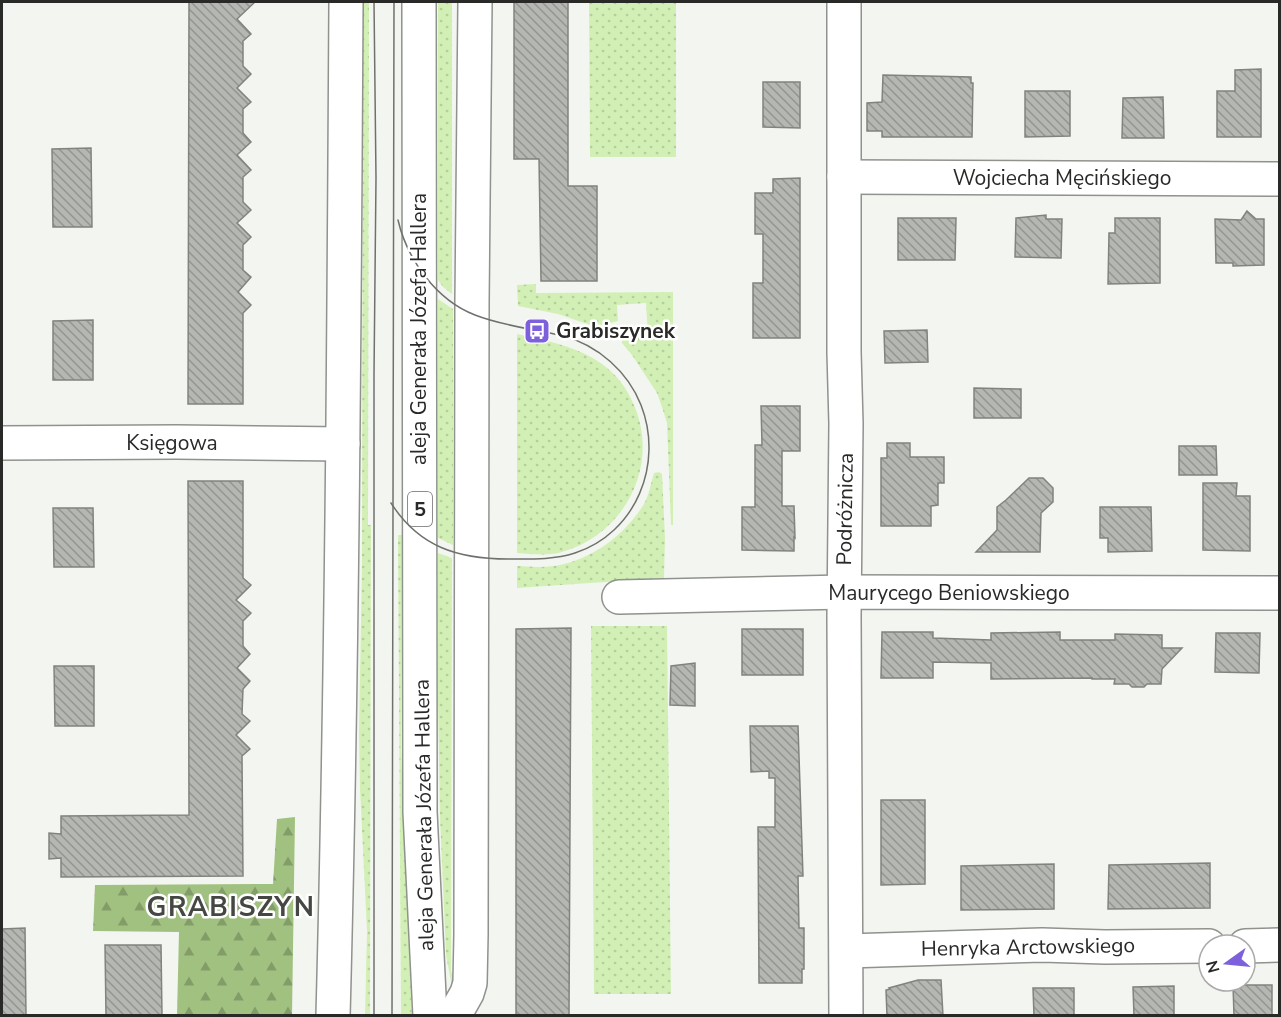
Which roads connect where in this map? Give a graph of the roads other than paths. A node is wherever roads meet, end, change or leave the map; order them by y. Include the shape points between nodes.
1 (346, 2) edge
2 (419, 2) edge
3 (474, 2) edge
4 (844, 2) edge
5 (844, 177) junction
6 (1280, 179) edge
7 (2, 443) edge
8 (344, 444) junction
9 (844, 592) junction
10 (1280, 593) edge
11 (619, 597) dead end
12 (1257, 945) edge
13 (1280, 945) edge
14 (1197, 946) edge
15 (847, 951) junction
16 (333, 1016) edge
17 (430, 1016) edge
18 (454, 1016) edge
19 (846, 1016) edge

1 - 8 street
2 - 17 street, aleja Generała Józefa Hallera / 5 via 420,812
3 - 18 street via 471,935 470,982
4 - 5 street, Podróżnicza
5 - 6 street, Wojciecha Męcińskiego
5 - 9 street, Podróżnicza
7 - 8 street, Księgowa
8 - 16 street
9 - 10 street, Maurycego Beniowskiego
9 - 11 street, Maurycego Beniowskiego
9 - 15 street, Podróżnicza
12 - 13 street
14 - 15 street, Henryka Arctowskiego via 1042,945
15 - 19 street, Podróżnicza

